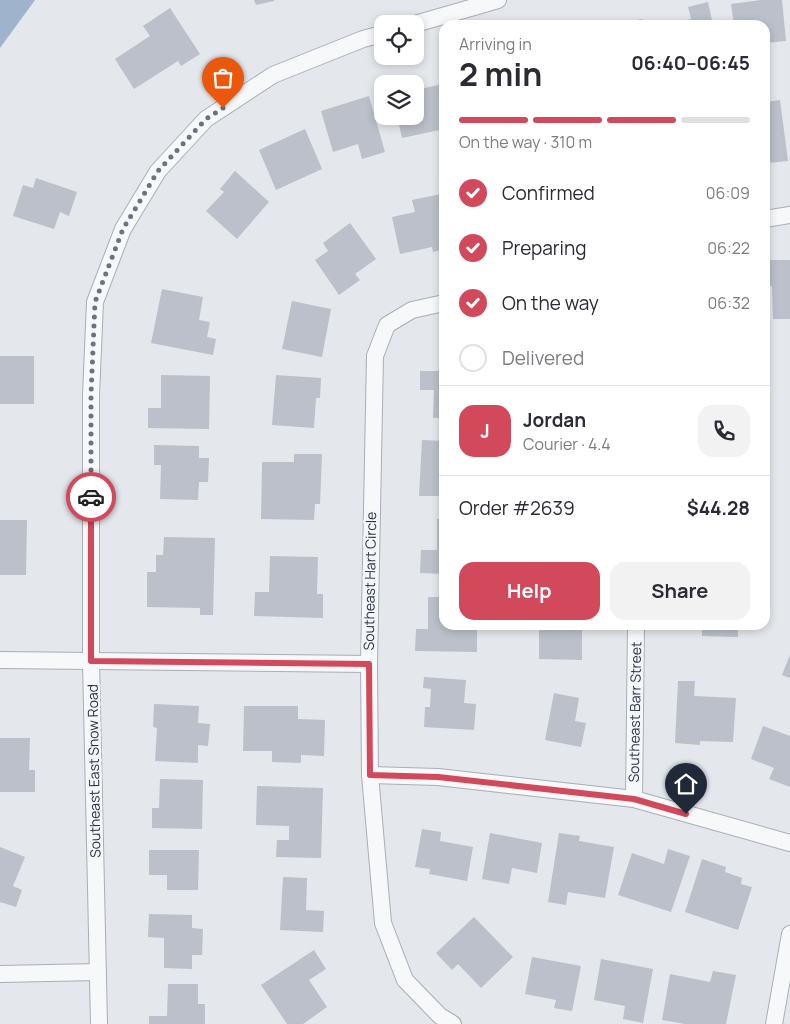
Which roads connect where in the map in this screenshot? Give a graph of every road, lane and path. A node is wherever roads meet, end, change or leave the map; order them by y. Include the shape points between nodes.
1 (498, 0) edge
2 (424, 21) edge
3 (374, 36) edge
4 (790, 215) edge
5 (770, 218) edge
6 (439, 304) edge
7 (636, 630) edge
8 (0, 660) edge
9 (91, 661) junction
10 (369, 664) junction
11 (370, 775) junction
12 (634, 799) junction
13 (790, 843) edge
14 (790, 934) edge
15 (98, 972) junction
16 (0, 974) edge
17 (99, 1024) edge
18 (453, 1024) edge
19 (774, 1024) edge

1 - 2 street
3 - 9 street, Southeast East Snow Road via 273,75 206,119 158,171 123,229 95,302 91,395
4 - 5 street
6 - 10 street, Southeast Hart Circle via 412,310 387,325 375,356
7 - 12 street, Southeast Barr Street
8 - 9 street
9 - 10 street
9 - 15 street, Southeast East Snow Road
10 - 11 street, Southeast Hart Circle
11 - 12 street via 438,777
11 - 18 street, Southeast Hart Circle via 383,923 405,980 440,1016
12 - 13 street
14 - 19 street
15 - 16 street
15 - 17 street, Southeast East Snow Road

